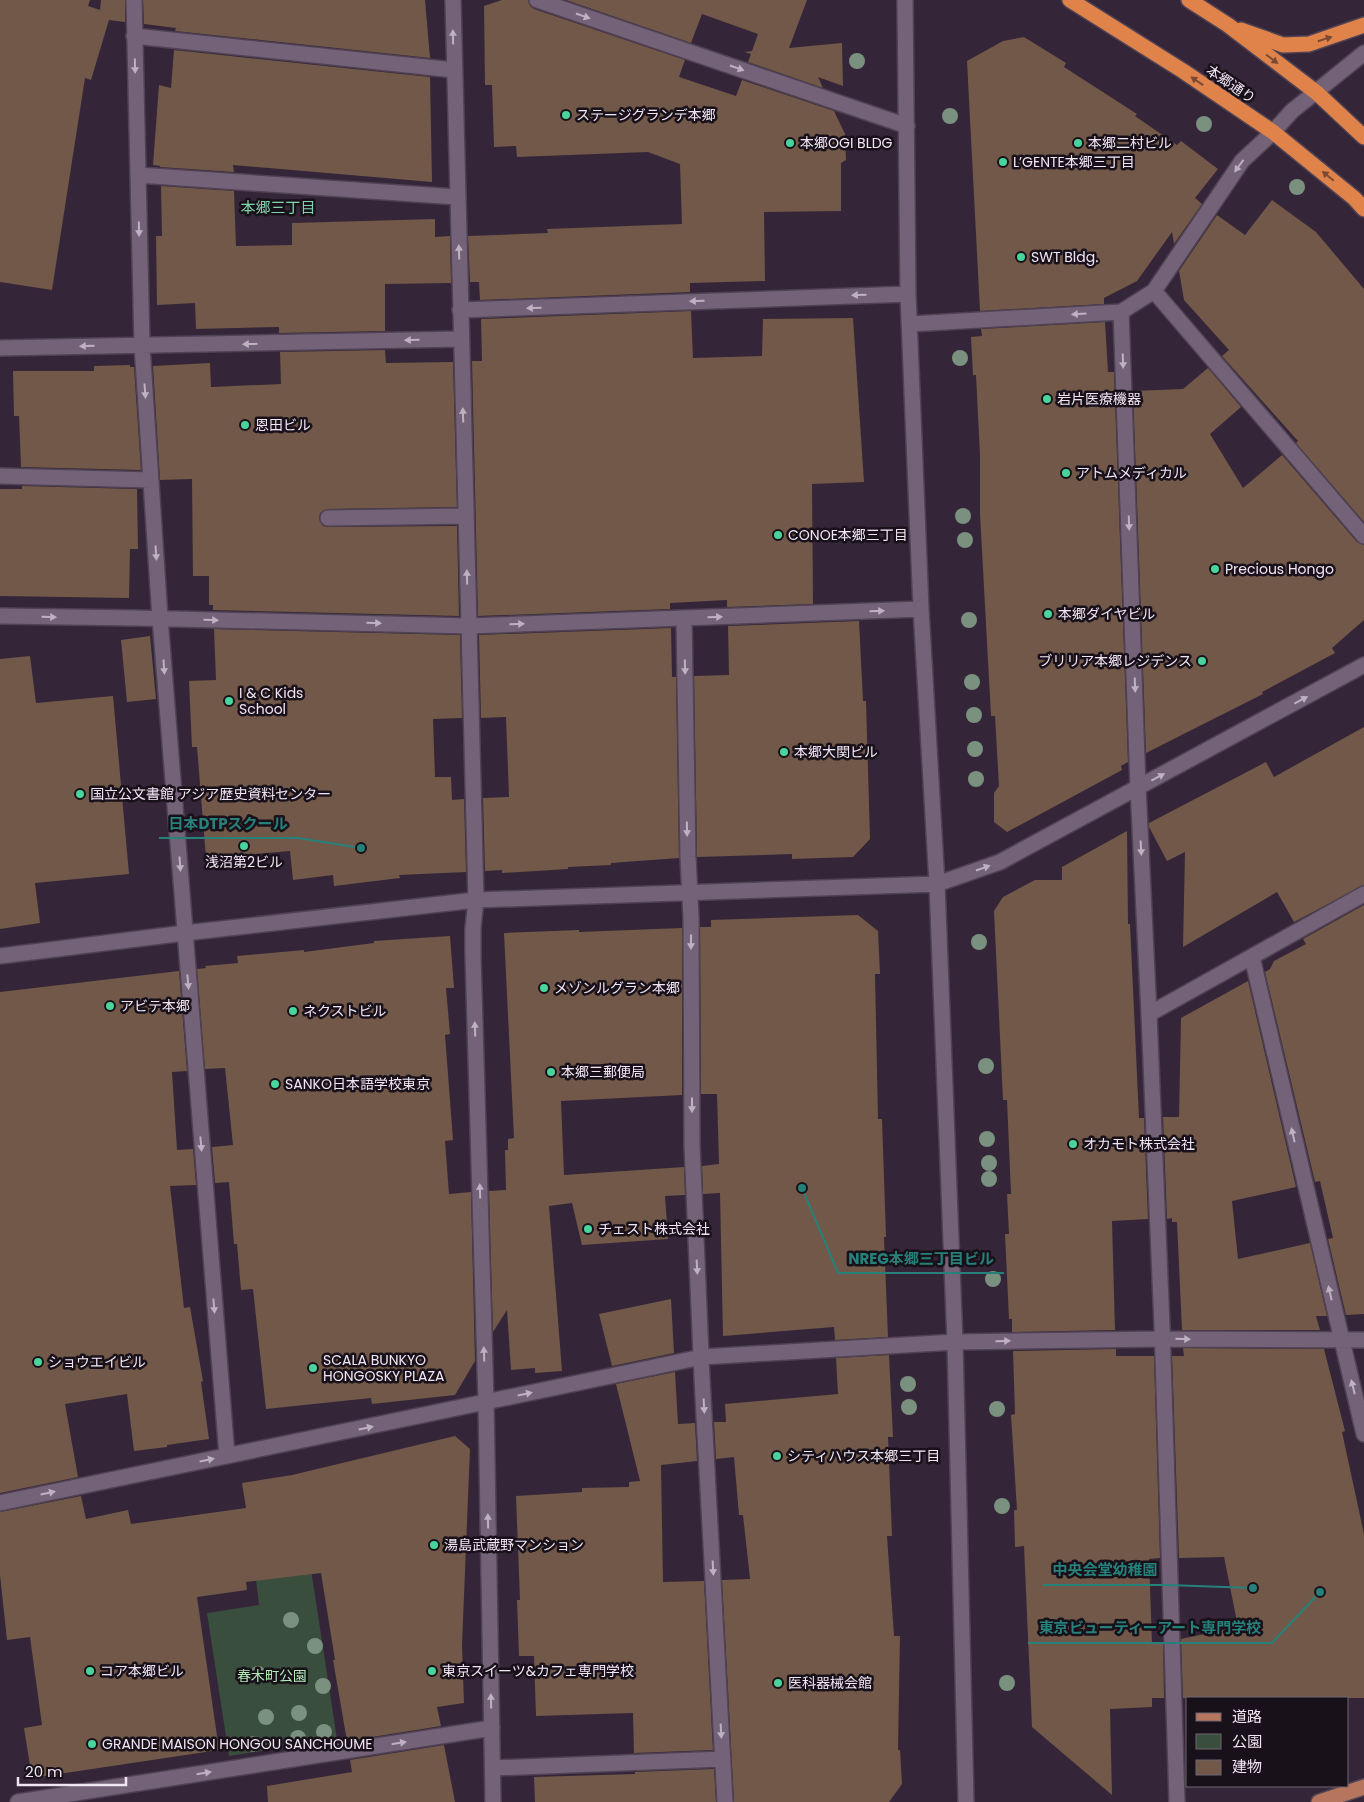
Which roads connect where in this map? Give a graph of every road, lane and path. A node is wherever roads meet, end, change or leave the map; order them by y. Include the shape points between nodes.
1 (134, 0) edge
2 (452, 0) edge
3 (537, 0) edge
4 (905, 0) edge
5 (1070, 0) edge
6 (1189, 0) edge
7 (1228, 25) junction
8 (1364, 25) edge
9 (134, 36) junction
10 (1364, 53) edge
11 (454, 70) junction
12 (1317, 93) junction
13 (906, 126) junction
14 (1273, 132) junction
15 (1364, 137) edge
16 (138, 176) junction
17 (457, 197) junction
18 (1364, 209) edge
19 (1154, 291) junction
20 (908, 294) junction
21 (460, 310) junction
22 (1122, 312) junction
23 (910, 324) junction
24 (461, 339) junction
25 (142, 345) junction
26 (0, 348) edge
27 (0, 476) edge
28 (151, 480) junction
29 (466, 516) junction
30 (328, 518) dead end
31 (1364, 536) edge
32 (921, 609) junction
33 (0, 616) edge
34 (160, 618) junction
35 (684, 618) junction
36 (468, 626) junction
37 (1364, 666) edge
38 (1138, 788) junction
39 (937, 884) junction
40 (690, 894) junction
41 (1364, 894) edge
42 (476, 900) junction
43 (185, 933) junction
44 (0, 956) edge
45 (1252, 957) junction
46 (1150, 1014) junction
47 (1162, 1339) junction
48 (1342, 1340) junction
49 (1364, 1340) edge
50 (955, 1342) junction
51 (702, 1358) junction
52 (486, 1402) junction
53 (1364, 1434) edge
54 (227, 1456) junction
55 (0, 1503) edge
56 (492, 1728) junction
57 (723, 1759) junction
58 (493, 1768) junction
59 (1364, 1787) edge
60 (18, 1802) edge
61 (493, 1802) edge
62 (725, 1802) edge
63 (966, 1802) edge
64 (1177, 1802) edge
65 (1319, 1802) edge

1 - 9 street
11 -> 2 street
3 -> 13 street
4 - 13 street
14 -> 5 highway, 本郷通り
6 - 7 highway
7 -> 8 highway via 1283,45 1309,44
7 -> 12 highway
9 - 11 street
9 -> 16 street
10 - 12 street
11 - 17 street
12 - 14 street via 1292,111
12 - 15 highway
13 - 20 street
18 -> 14 highway, 本郷通り
14 -> 19 street via 1242,161
16 - 17 street
16 -> 25 street
21 -> 17 street
19 - 22 street
19 - 31 street
20 -> 21 street
20 - 23 street
21 - 24 street
22 -> 23 street
22 -> 38 street
23 - 32 street
24 -> 25 street
29 -> 24 street
25 -> 26 street
25 -> 28 street
27 - 28 street
28 -> 34 street
29 - 30 street
36 -> 29 street
35 -> 32 street
32 - 39 street
33 -> 34 street
34 -> 36 street
34 -> 43 street
36 -> 35 street
35 -> 40 street
36 - 42 street
38 -> 37 street
39 -> 38 street via 1000,862
38 -> 46 street
39 - 40 street
39 - 50 street
40 - 42 street
40 -> 51 street via 692,1145
41 - 45 street
42 - 43 street
52 -> 42 street via 473,956
43 - 44 street
43 -> 54 street
45 - 46 street
48 -> 45 street
46 - 47 street
47 -> 48 street
50 -> 47 street
47 - 64 street
48 - 49 street
53 -> 48 street
50 - 51 street
50 - 63 street
52 -> 51 street
51 -> 57 street
54 -> 52 street
56 -> 52 street
55 -> 54 street
56 - 58 street
60 -> 56 street
57 - 58 street
57 - 62 street
58 - 61 street
59 - 65 main road

